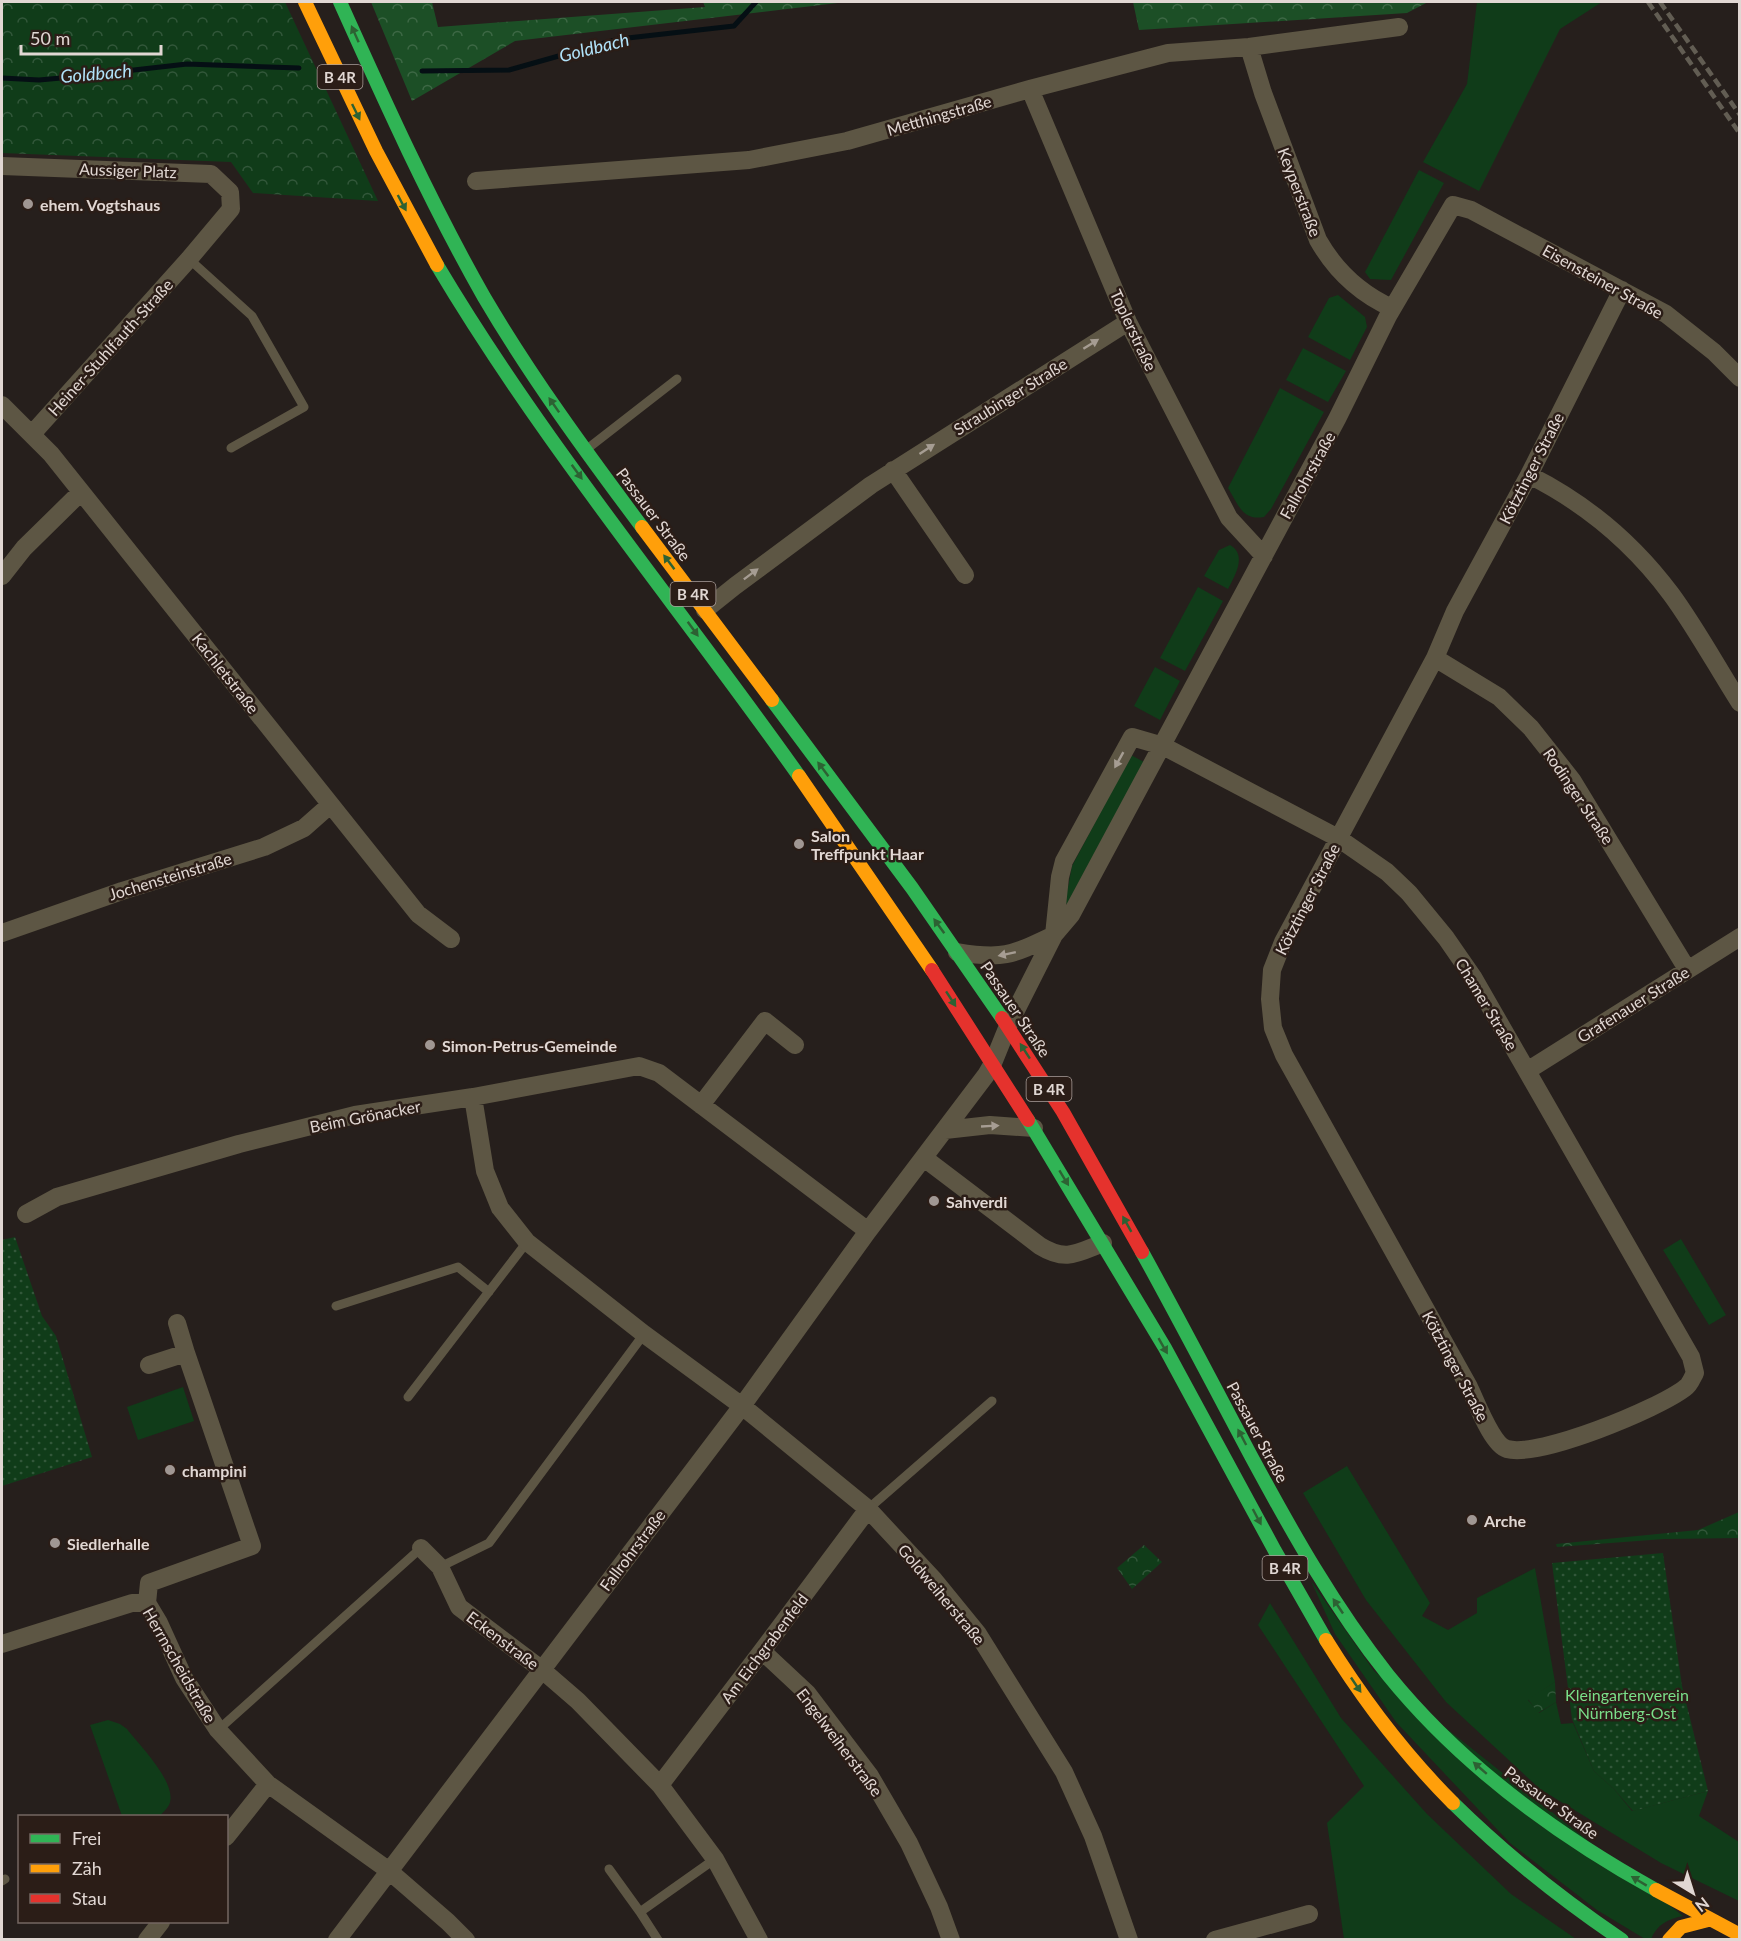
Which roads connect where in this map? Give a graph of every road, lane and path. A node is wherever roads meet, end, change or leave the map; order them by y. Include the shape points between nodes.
1 (305, 2) edge
2 (340, 2) edge
3 (1399, 27) dead end
4 (1249, 47) junction
5 (1030, 89) junction
6 (2, 166) edge
7 (476, 181) dead end
8 (1453, 205) joint
9 (231, 209) joint
10 (189, 259) junction
11 (1622, 290) junction
12 (1392, 308) junction
13 (1128, 322) junction
14 (1740, 378) edge
15 (677, 379) dead end
16 (2, 405) edge
17 (32, 434) junction
18 (231, 448) dead end
19 (585, 450) junction
20 (893, 470) junction
21 (1529, 475) junction
22 (81, 492) junction
23 (1264, 556) junction
24 (965, 575) dead end
25 (2, 576) edge
26 (705, 610) junction
27 (1435, 658) junction
28 (1740, 703) edge
29 (1163, 746) junction
30 (330, 805) junction
31 (1338, 838) junction
32 (2, 933) edge
33 (1054, 935) junction
34 (1740, 937) edge
35 (451, 939) dead end
36 (957, 952) junction
37 (1687, 969) junction
38 (1008, 1026) junction
39 (795, 1046) dead end
40 (993, 1064) junction
41 (1527, 1071) junction
42 (473, 1097) junction
43 (701, 1105) junction
44 (1034, 1128) junction
45 (945, 1130) junction
46 (924, 1158) junction
47 (26, 1214) dead end
48 (868, 1231) junction
49 (527, 1242) junction
50 (1103, 1244) junction
51 (489, 1292) junction
52 (336, 1306) dead end
53 (177, 1323) dead end
54 (644, 1334) junction
55 (186, 1353) junction
56 (149, 1365) dead end
57 (1695, 1373) joint
58 (408, 1397) dead end
59 (992, 1401) dead end
60 (742, 1406) junction
61 (868, 1509) junction
62 (421, 1548) joint
63 (440, 1567) junction
64 (147, 1603) junction
65 (2, 1644) edge
66 (762, 1651) junction
67 (541, 1669) junction
68 (218, 1730) junction
69 (268, 1784) junction
70 (660, 1785) junction
71 (228, 1834) edge
72 (715, 1859) junction
73 (609, 1869) dead end
74 (388, 1870) junction
75 (639, 1912) junction
76 (1309, 1914) dead end
77 (1708, 1920) junction
78 (160, 1923) edge
79 (1740, 1935) edge
80 (147, 1940) edge
81 (337, 1940) edge
82 (466, 1940) edge
83 (658, 1940) edge
84 (759, 1940) edge
85 (951, 1940) edge
86 (1129, 1940) edge
87 (1215, 1940) edge
88 (1622, 1940) edge
89 (1669, 1940) edge

1 -> 40 main road, B 4R via 428,249 492,354 818,802
19 -> 2 main road, Passauer Straße / B 4R via 485,299 439,215
3 - 4 street, Metthingstraße
4 - 5 street, Metthingstraße via 1168,53
4 - 12 street, Keyperstraße via 1318,240 1347,278 1371,298
5 - 7 street, Metthingstraße via 847,141 749,160
5 - 13 street, Toplerstraße
6 - 9 street, Aussiger Platz via 211,174 230,192
8 - 11 street, Eisensteiner Straße via 1471,210
8 - 12 street, Fallrohrstraße
9 - 10 street, Heiner-Stuhlfauth-Straße
10 - 17 street, Heiner-Stuhlfauth-Straße
10 - 18 lane via 252,316 304,407
11 - 14 street, Eisensteiner Straße via 1666,314
11 - 21 street, Kötztinger Straße
12 - 23 street, Fallrohrstraße
20 -> 13 street, Straubinger Straße
13 - 23 street, Toplerstraße via 1229,518
15 - 19 lane
16 - 17 street, Kachletstraße
17 - 22 street, Kachletstraße
26 -> 19 main road, Passauer Straße / B 4R
20 - 24 street
26 -> 20 street, Straubinger Straße
21 - 27 street, Kötztinger Straße via 1455,611
21 - 28 street via 1593,513 1638,554 1672,595
22 - 25 street via 24,548
22 - 30 street, Kachletstraße
23 - 29 street, Fallrohrstraße
36 -> 26 main road, Passauer Straße / B 4R
27 - 31 street, Kötztinger Straße
27 - 37 street, Rodinger Straße via 1499,697 1531,728 1572,780
29 - 31 street, Chamer Straße
29 - 33 street, Fallrohrstraße via 1071,915
29 -> 33 street, Fallrohrstraße via 1132,737 1064,861
30 - 32 street, Jochensteinstraße via 304,828 264,847
30 - 35 street, Kachletstraße via 418,914
31 - 41 street, Chamer Straße via 1387,872 1446,938
31 - 57 street, Kötztinger Straße via 1272,970 1273,1028 1284,1055 1495,1439 1505,1449 1523,1450 1604,1428 1687,1388
33 -> 36 street, Fallrohrstraße via 1006,955
33 - 38 street, Fallrohrstraße
34 - 37 street, Grafenauer Straße
36 - 38 main road, Passauer Straße / B 4R
37 - 41 street, Grafenauer Straße
38 - 40 street, Fallrohrstraße
77 -> 38 main road, Passauer Straße / B 4R via 1561,1832 1518,1800 1458,1749 1386,1671 1314,1568 1093,1163
39 - 43 street via 765,1021
40 - 44 main road, B 4R
40 - 45 street, Fallrohrstraße
41 - 57 street, Chamer Straße via 1691,1357
42 - 43 street, Beim Grönacker via 639,1066 659,1073
42 - 47 street, Beim Grönacker via 355,1115 239,1144 57,1197
42 - 49 street, Goldweiherstraße via 485,1171 500,1208
43 - 48 street, Beim Grönacker
45 -> 44 street via 990,1125
44 -> 50 main road, B 4R
45 - 46 street, Fallrohrstraße
46 - 48 street, Fallrohrstraße
46 - 50 street via 1056,1255 1070,1255
48 - 60 street, Fallrohrstraße
49 - 51 lane
49 - 54 street, Goldweiherstraße
50 -> 88 main road, B 4R via 1316,1622 1383,1723 1446,1797 1510,1857 1567,1903
51 - 52 lane via 458,1267
51 - 58 lane
53 - 55 street
54 - 60 street, Goldweiherstraße
54 - 63 lane via 489,1543
55 - 56 street
55 - 64 street via 252,1546 149,1583
59 - 61 lane
60 - 61 street, Goldweiherstraße
60 - 67 street, Fallrohrstraße
61 - 66 street, Am Eichgrabenfeld
61 - 86 street, Goldweiherstraße via 978,1634 1064,1772 1093,1836
62 - 63 street, Eckenstraße
62 - 68 lane, Eckenstraße
63 - 67 street, Eckenstraße via 459,1607
64 - 65 street, Herrnscheidstraße via 132,1603
64 - 68 street, Herrnscheidstraße via 184,1678
66 - 70 street, Am Eichgrabenfeld
66 - 85 street, Engelweiherstraße via 807,1693 870,1776 909,1843
67 - 70 street, Eckenstraße
67 - 74 street, Fallrohrstraße
68 - 69 street, Herrnscheidstraße
69 - 71 street
69 - 74 street, Herrnscheidstraße
70 - 72 street, Eckenstraße
72 - 75 lane
72 - 84 street, Eckenstraße
73 - 75 lane
74 - 81 street, Fallrohrstraße
74 - 82 street, Herrnscheidstraße
75 - 83 lane
76 - 87 street
77 - 79 main road, Passauer Straße / B 4R
77 - 89 main road via 1679,1927
78 - 80 street

